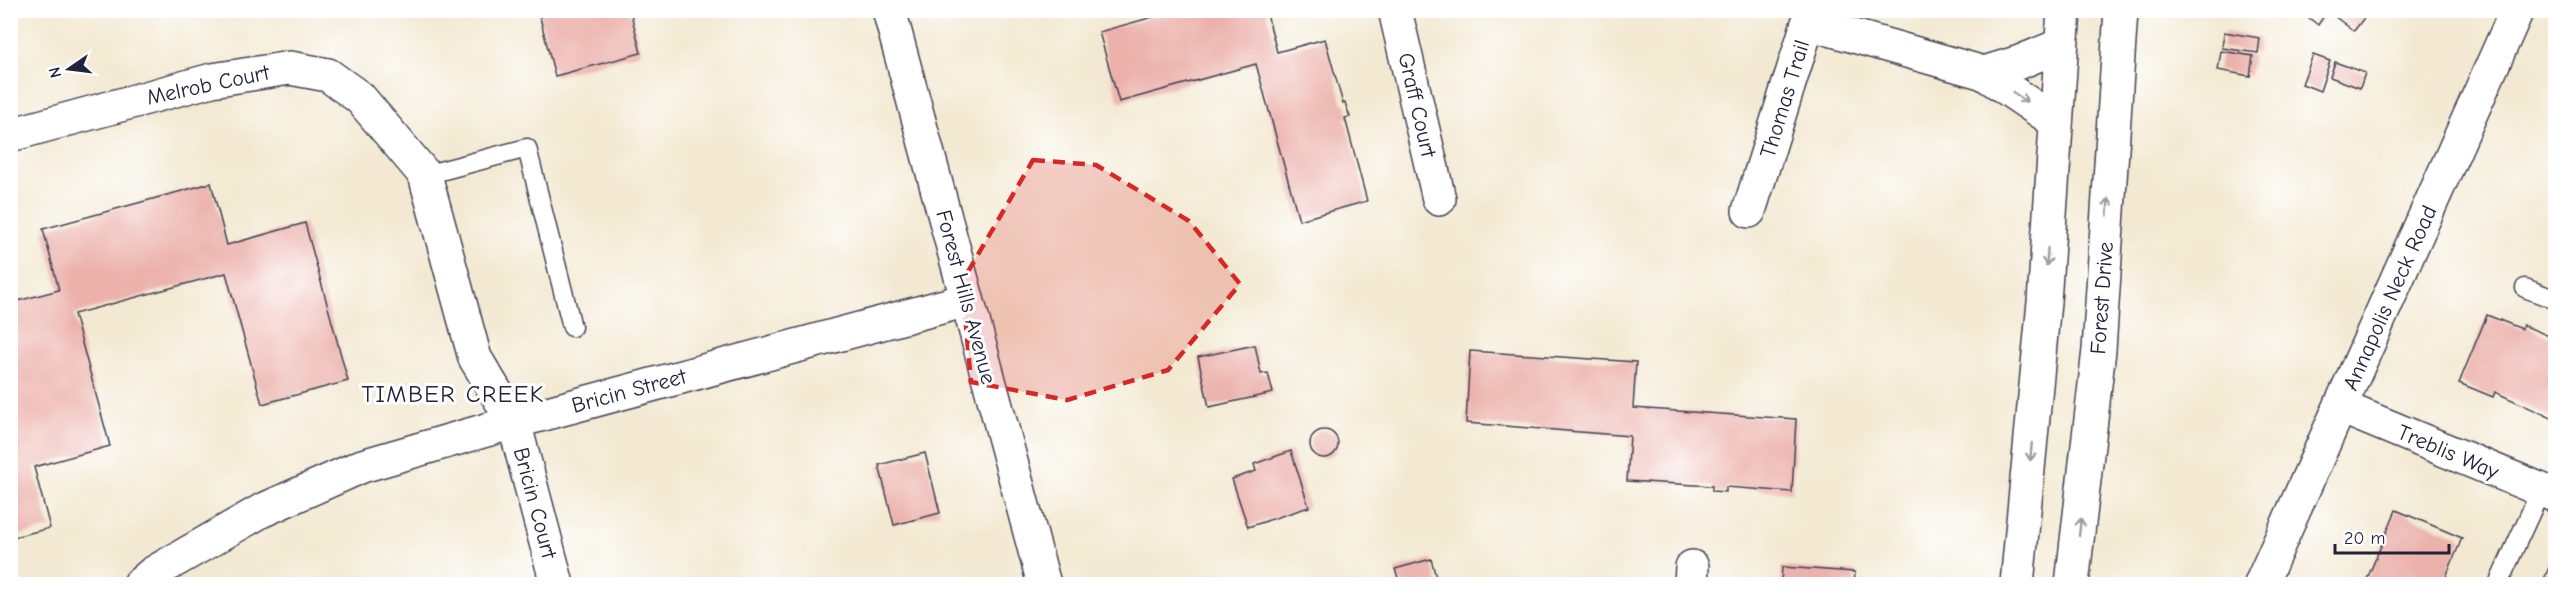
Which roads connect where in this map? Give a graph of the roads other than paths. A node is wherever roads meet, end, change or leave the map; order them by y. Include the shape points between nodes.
1 (889, 10) edge
2 (1395, 10) edge
3 (2064, 10) edge
4 (2121, 10) edge
5 (2517, 10) edge
6 (2061, 45) junction
7 (1984, 73) junction
8 (2056, 122) junction
9 (10, 135) edge
10 (425, 175) junction
11 (1439, 199) dead end
12 (1749, 211) dead end
13 (2525, 288) dead end
14 (967, 300) junction
15 (2556, 300) edge
16 (572, 327) dead end
17 (2341, 407) junction
18 (514, 422) junction
19 (2548, 493) edge
20 (141, 585) edge
21 (557, 585) edge
22 (1044, 585) edge
23 (2017, 585) edge
24 (2072, 585) edge
25 (2261, 585) edge
26 (2498, 585) edge

1 - 14 street, Forest Hills Avenue
2 - 11 street, Graff Court
3 - 6 street
24 -> 4 street, Forest Drive via 2099,350
5 - 17 street, Annapolis Neck Road
6 - 7 street
6 - 8 street
7 -> 8 street, Thomas Trail
7 - 12 street, Thomas Trail via 1808,23
8 -> 23 street via 2044,302
9 - 10 street, Melrob Court via 212,80 290,68 328,75 360,98
10 - 16 lane via 527,147
10 - 18 street, Melrob Court via 475,358
13 - 15 lane
14 - 18 street, Bricin Street
14 - 22 street, Forest Hills Avenue
17 - 19 street, Treblis Way
17 - 25 street, Annapolis Neck Road
18 - 20 street, Bricin Street via 363,466 261,510 153,573
18 - 21 street, Bricin Court
19 - 26 lane

